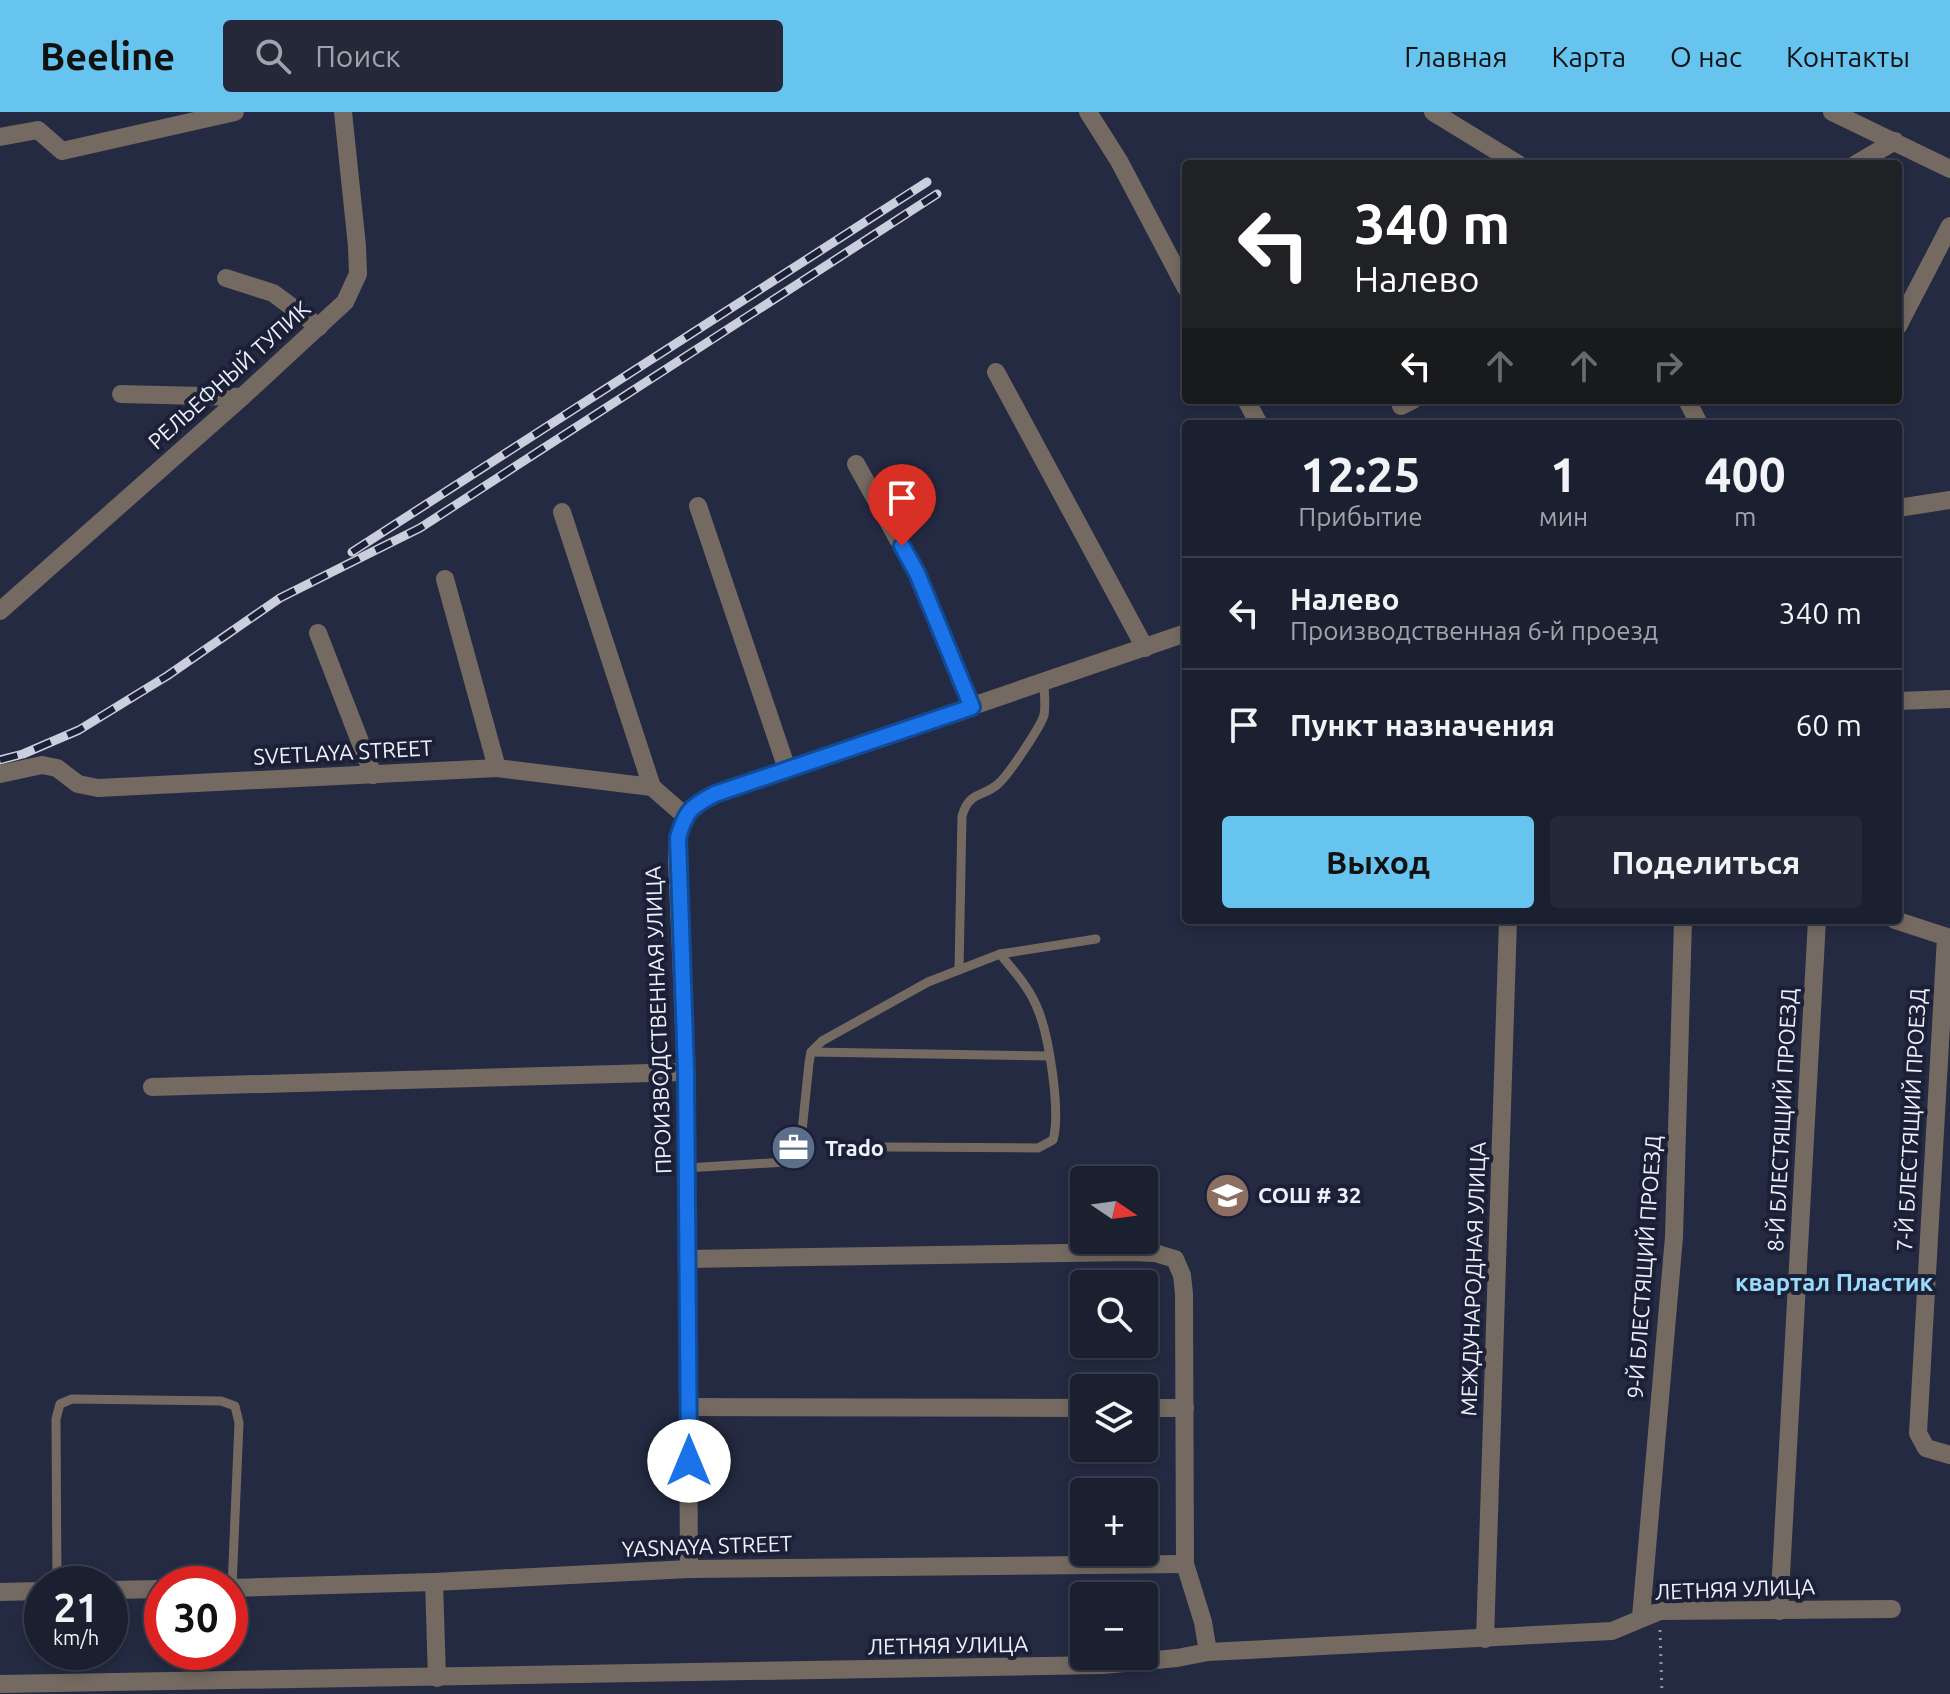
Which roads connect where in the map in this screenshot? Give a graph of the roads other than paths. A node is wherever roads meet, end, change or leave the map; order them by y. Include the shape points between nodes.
1 (235, 112) edge
2 (343, 112) edge
3 (1088, 112) edge
4 (1433, 112) edge
5 (1832, 112) edge
6 (0, 137) edge
7 (1895, 141) junction
8 (1511, 160) edge
9 (1863, 160) edge
10 (1950, 169) edge
11 (1950, 226) edge
12 (226, 278) dead end
13 (1182, 280) edge
14 (1902, 318) edge
15 (319, 327) junction
16 (996, 372) dead end
17 (121, 394) dead end
18 (242, 397) junction
19 (856, 464) dead end
20 (1950, 500) edge
21 (698, 506) dead end
22 (1902, 507) edge
23 (562, 512) dead end
24 (445, 579) dead end
25 (0, 611) edge
26 (318, 633) dead end
27 (1182, 634) edge
28 (1145, 648) junction
29 (1044, 682) junction
30 (1950, 699) edge
31 (1902, 701) edge
32 (972, 707) junction
33 (497, 768) junction
34 (787, 769) junction
35 (0, 774) edge
36 (373, 775) junction
37 (652, 787) junction
38 (684, 815) junction
39 (1902, 922) edge
40 (1508, 924) edge
41 (1683, 924) edge
42 (1817, 924) edge
43 (1948, 937) edge
44 (1096, 939) dead end
45 (1000, 954) junction
46 (959, 970) junction
47 (811, 1052) junction
48 (1049, 1056) junction
49 (686, 1072) junction
50 (152, 1087) dead end
51 (886, 1147) dead end
52 (686, 1168) junction
53 (687, 1259) junction
54 (688, 1407) junction
55 (1070, 1408) edge
56 (1158, 1408) edge
57 (1185, 1408) junction
58 (1950, 1455) edge
59 (1185, 1564) junction
60 (57, 1566) edge
61 (232, 1566) edge
62 (689, 1569) junction
63 (434, 1582) junction
64 (248, 1587) edge
65 (24, 1591) edge
66 (0, 1592) edge
67 (1892, 1609) dead end
68 (1779, 1611) junction
69 (1641, 1617) junction
70 (1485, 1639) junction
71 (1208, 1652) junction
72 (437, 1678) junction
73 (0, 1684) edge

1 - 6 street via 62,151 38,130
2 - 15 street, РЕЛЬЕФНЫЙ ТУПИК via 358,274 345,302
3 - 13 street
4 - 8 street
5 - 7 street
7 - 9 street
7 - 10 street
11 - 14 street
12 - 15 street via 273,293
15 - 18 street, РЕЛЬЕФНЫЙ ТУПИК
16 - 28 street
17 - 18 street
18 - 25 street, РЕЛЬЕФНЫЙ ТУПИК
19 - 32 street via 917,573
20 - 22 street
21 - 34 street
23 - 37 street
24 - 33 street
26 - 36 street
27 - 28 street
28 - 29 street
29 - 32 street
29 - 46 lane via 1044,715 1006,777 965,803
30 - 31 street
32 - 34 street
33 - 36 street, SVETLAYA STREET
33 - 37 street, SVETLAYA STREET
34 - 38 street via 715,794
35 - 36 street, SVETLAYA STREET via 42,765 98,788
37 - 38 street
38 - 49 street, ПРОИЗВОДСТВЕННАЯ УЛИЦА via 677,861
39 - 43 street
40 - 70 street, МЕЖДУНАРОДНАЯ УЛИЦА
41 - 69 street, 9-Й БЛЕСТЯЩИЙ ПРОЕЗД via 1674,1237
42 - 68 street, 8-Й БЛЕСТЯЩИЙ ПРОЕЗД
43 - 58 street, 7-Й БЛЕСТЯЩИЙ ПРОЕЗД via 1918,1433 1926,1448
44 - 45 lane
45 - 46 lane
45 - 48 lane via 1037,1006
46 - 47 lane via 877,1008
47 - 48 lane
47 - 52 lane via 796,1153 786,1162
48 - 51 lane via 1057,1126 1053,1140 1038,1148
49 - 50 street
49 - 52 street, ПРОИЗВОДСТВЕННАЯ УЛИЦА
52 - 53 street, ПРОИЗВОДСТВЕННАЯ УЛИЦА
53 - 54 street, ПРОИЗВОДСТВЕННАЯ УЛИЦА
53 - 57 street via 1155,1253 1175,1259 1182,1275
54 - 55 street
54 - 62 street, ПРОИЗВОДСТВЕННАЯ УЛИЦА
56 - 57 street
57 - 59 street
59 - 62 street, YASNAYA STREET
59 - 71 street
60 - 61 lane via 56,1419 60,1404 72,1399 221,1401 235,1406 239,1423
62 - 63 street, YASNAYA STREET
63 - 64 street, YASNAYA STREET
63 - 72 street
65 - 66 street
67 - 68 street, ЛЕТНЯЯ УЛИЦА
68 - 69 street, ЛЕТНЯЯ УЛИЦА via 1660,1611
69 - 70 street, ЛЕТНЯЯ УЛИЦА via 1612,1631
70 - 71 street, ЛЕТНЯЯ УЛИЦА
71 - 72 street, ЛЕТНЯЯ УЛИЦА via 1103,1665
72 - 73 street, ЛЕТНЯЯ УЛИЦА

